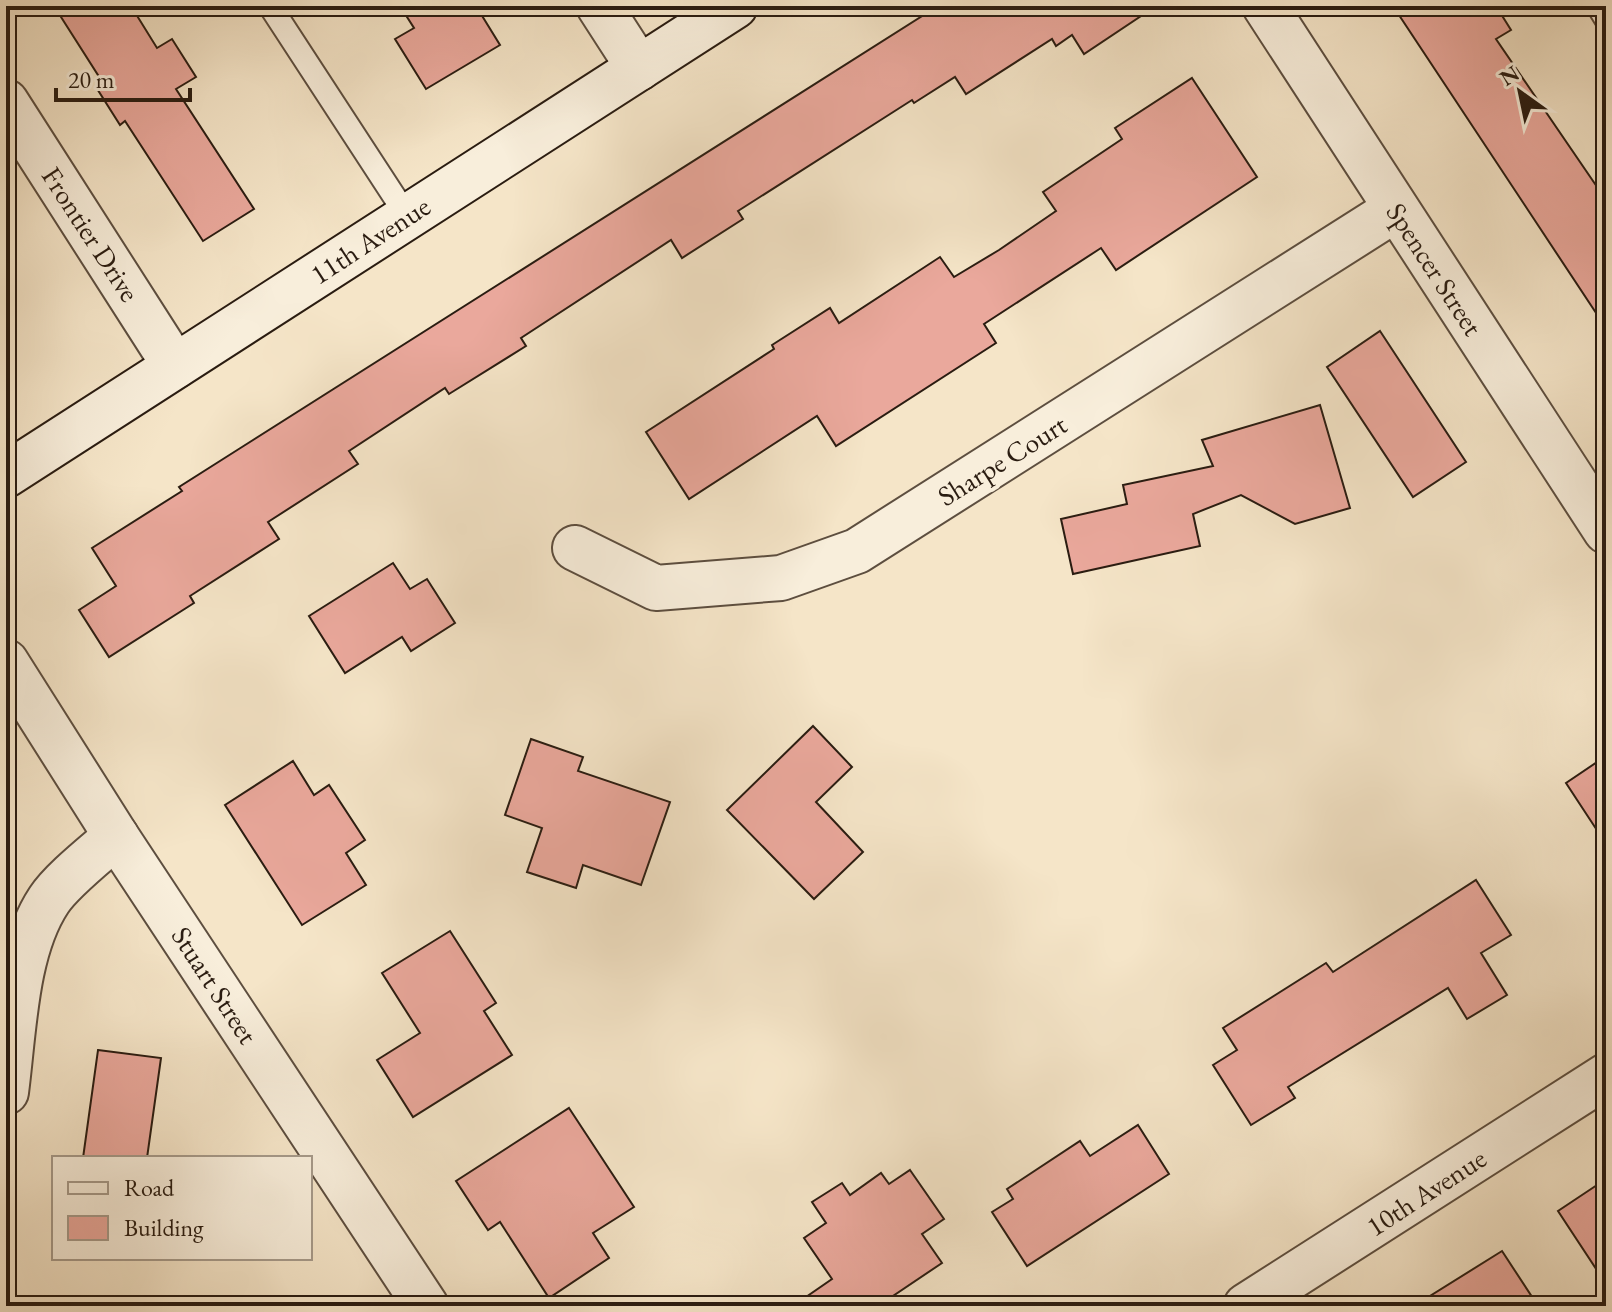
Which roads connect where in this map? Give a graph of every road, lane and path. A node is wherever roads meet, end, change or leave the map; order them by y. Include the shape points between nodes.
1 (270, 6) edge
2 (599, 6) edge
3 (735, 6) edge
4 (1265, 6) edge
5 (1598, 6) edge
6 (1606, 19) edge
7 (639, 68) junction
8 (6, 102) edge
9 (1396, 209) junction
10 (407, 216) junction
11 (175, 366) junction
12 (6, 475) edge
13 (1606, 531) edge
14 (575, 548) dead end
15 (6, 662) edge
16 (116, 836) junction
17 (1606, 1076) edge
18 (6, 1092) edge
19 (426, 1306) edge
20 (1246, 1306) edge

1 - 10 lane
2 - 7 street
3 - 7 street, 11th Avenue
4 - 9 street, Spencer Street
5 - 6 lane
7 - 10 street, 11th Avenue
8 - 11 street, Frontier Drive
9 - 13 street, Spencer Street
9 - 14 street, Sharpe Court via 857,551 781,578 656,588
10 - 11 street, 11th Avenue
11 - 12 street, 11th Avenue
15 - 16 street, Stuart Street
16 - 18 street via 50,897 36,923 21,975
16 - 19 street, Stuart Street
17 - 20 street, 10th Avenue

